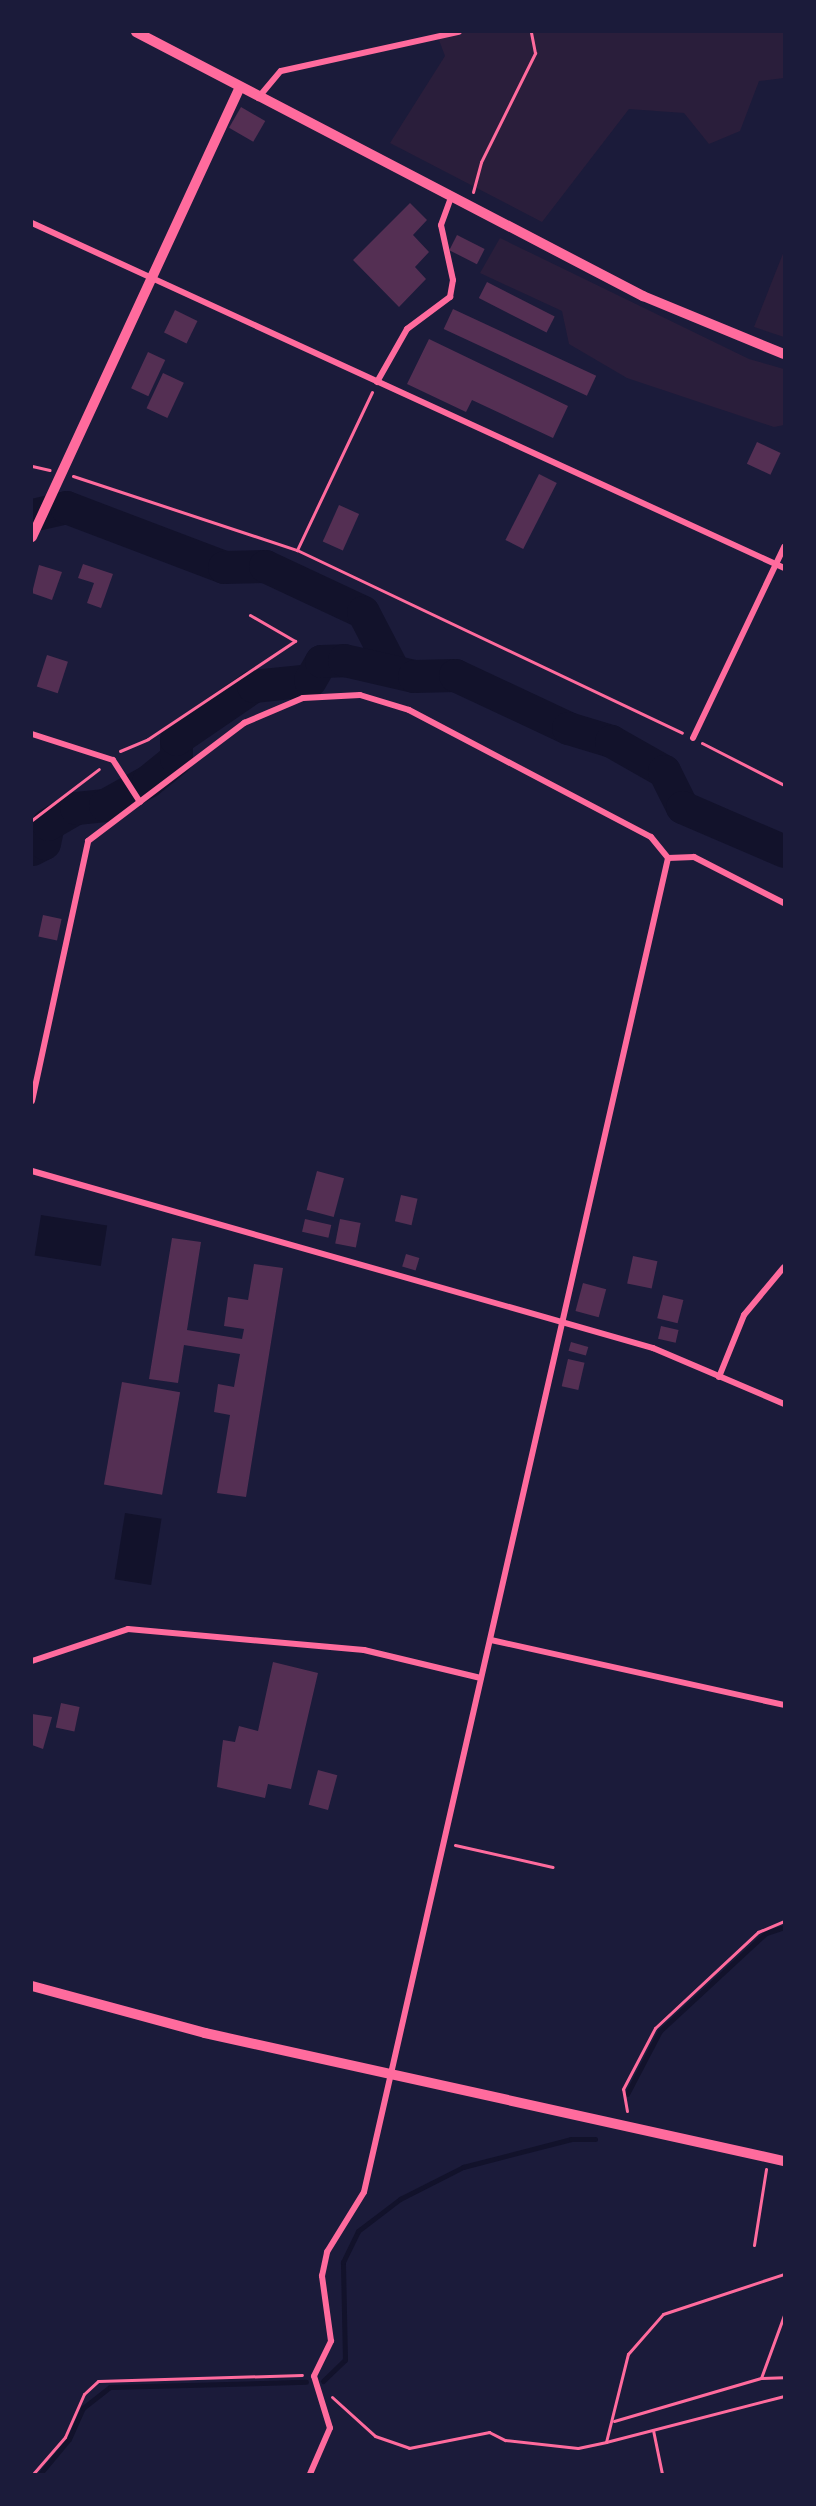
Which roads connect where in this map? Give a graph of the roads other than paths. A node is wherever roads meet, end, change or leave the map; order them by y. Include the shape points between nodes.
1 (136, 32) edge
2 (459, 32) edge
3 (239, 88) junction
4 (258, 98) junction
5 (451, 198) junction
6 (32, 223) edge
7 (151, 278) junction
8 (784, 354) edge
9 (377, 382) junction
10 (32, 537) edge
11 (784, 547) edge
12 (777, 565) junction
13 (784, 568) edge
14 (32, 734) edge
15 (693, 738) road end
16 (140, 802) junction
17 (668, 858) junction
18 (784, 903) edge
19 (32, 1101) edge
20 (32, 1172) edge
21 (784, 1267) edge
22 (563, 1323) junction
23 (719, 1377) junction
24 (784, 1404) edge
25 (490, 1640) junction
26 (32, 1661) edge
27 (481, 1678) junction
28 (784, 1706) edge
29 (32, 1986) edge
30 (392, 2073) junction
31 (784, 2161) edge
32 (310, 2475) edge

1 - 3 main road
2 - 4 street via 281,71
3 - 4 main road
3 - 7 main road
4 - 5 main road
5 - 8 main road via 643,296
5 - 9 street via 441,225 453,280 450,297 407,328
6 - 7 street
7 - 9 street
7 - 10 main road
9 - 12 street
11 - 12 street
12 - 13 street
12 - 15 street
14 - 16 street via 111,759
16 - 17 street via 244,723 303,698 360,695 409,710 651,837
16 - 19 street via 88,841
17 - 18 street via 694,857
17 - 22 street
20 - 22 street
21 - 23 street via 744,1315
22 - 23 street via 654,1348
22 - 25 street
23 - 24 street
25 - 27 street
25 - 28 street
26 - 27 street via 128,1629 364,1650
27 - 30 street
29 - 30 main road via 137,2017
30 - 31 main road
30 - 32 street via 364,2192 327,2252 322,2276 331,2342 314,2376 329,2438

